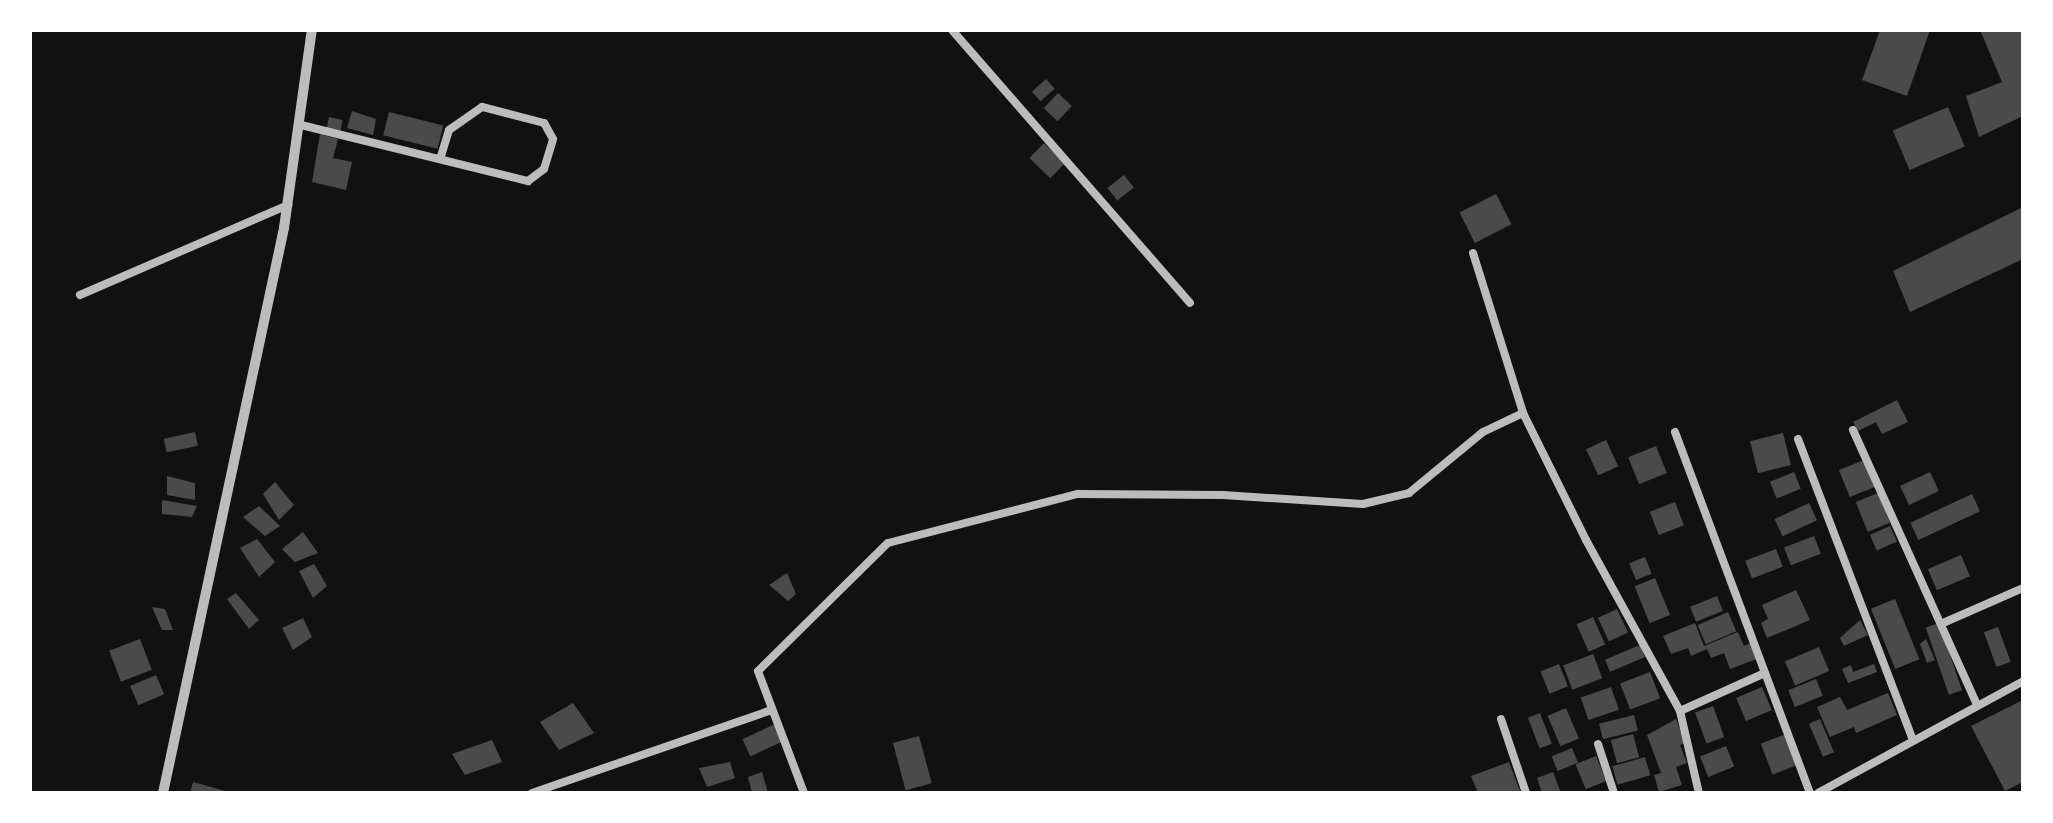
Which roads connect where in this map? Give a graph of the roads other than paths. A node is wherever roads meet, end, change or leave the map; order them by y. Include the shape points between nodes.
1 (312, 30) edge
2 (952, 30) edge
3 (301, 125) junction
4 (440, 159) junction
5 (288, 205) junction
6 (1473, 252) dead end
7 (80, 295) dead end
8 (1190, 303) dead end
9 (1523, 413) junction
10 (1852, 430) dead end
11 (1675, 432) dead end
12 (1798, 439) dead end
13 (2023, 588) edge
14 (1943, 624) junction
15 (1765, 672) junction
16 (2023, 681) edge
17 (1978, 704) junction
18 (772, 710) junction
19 (1680, 712) junction
20 (1501, 719) dead end
21 (1913, 740) junction
22 (1598, 744) dead end
23 (163, 793) edge
24 (532, 793) edge
25 (804, 793) edge
26 (1526, 793) edge
27 (1614, 793) edge
28 (1700, 793) edge
29 (1810, 793) edge
30 (1818, 793) edge

1 - 3 street
2 - 8 street
3 - 4 street
3 - 5 street
4 - 4 street via 528,180 544,168 553,138 544,123 482,107 449,130
5 - 7 street
5 - 23 street
6 - 9 street
9 - 18 street via 1483,432 1410,493 1363,504 1078,494 888,543 761,664
9 - 19 street
10 - 14 street
11 - 15 street
12 - 21 street
13 - 14 street
14 - 17 street
15 - 19 street
15 - 29 street
16 - 17 street
17 - 21 street
18 - 24 street
18 - 25 street
19 - 28 street
20 - 26 street
21 - 30 street
22 - 27 street

